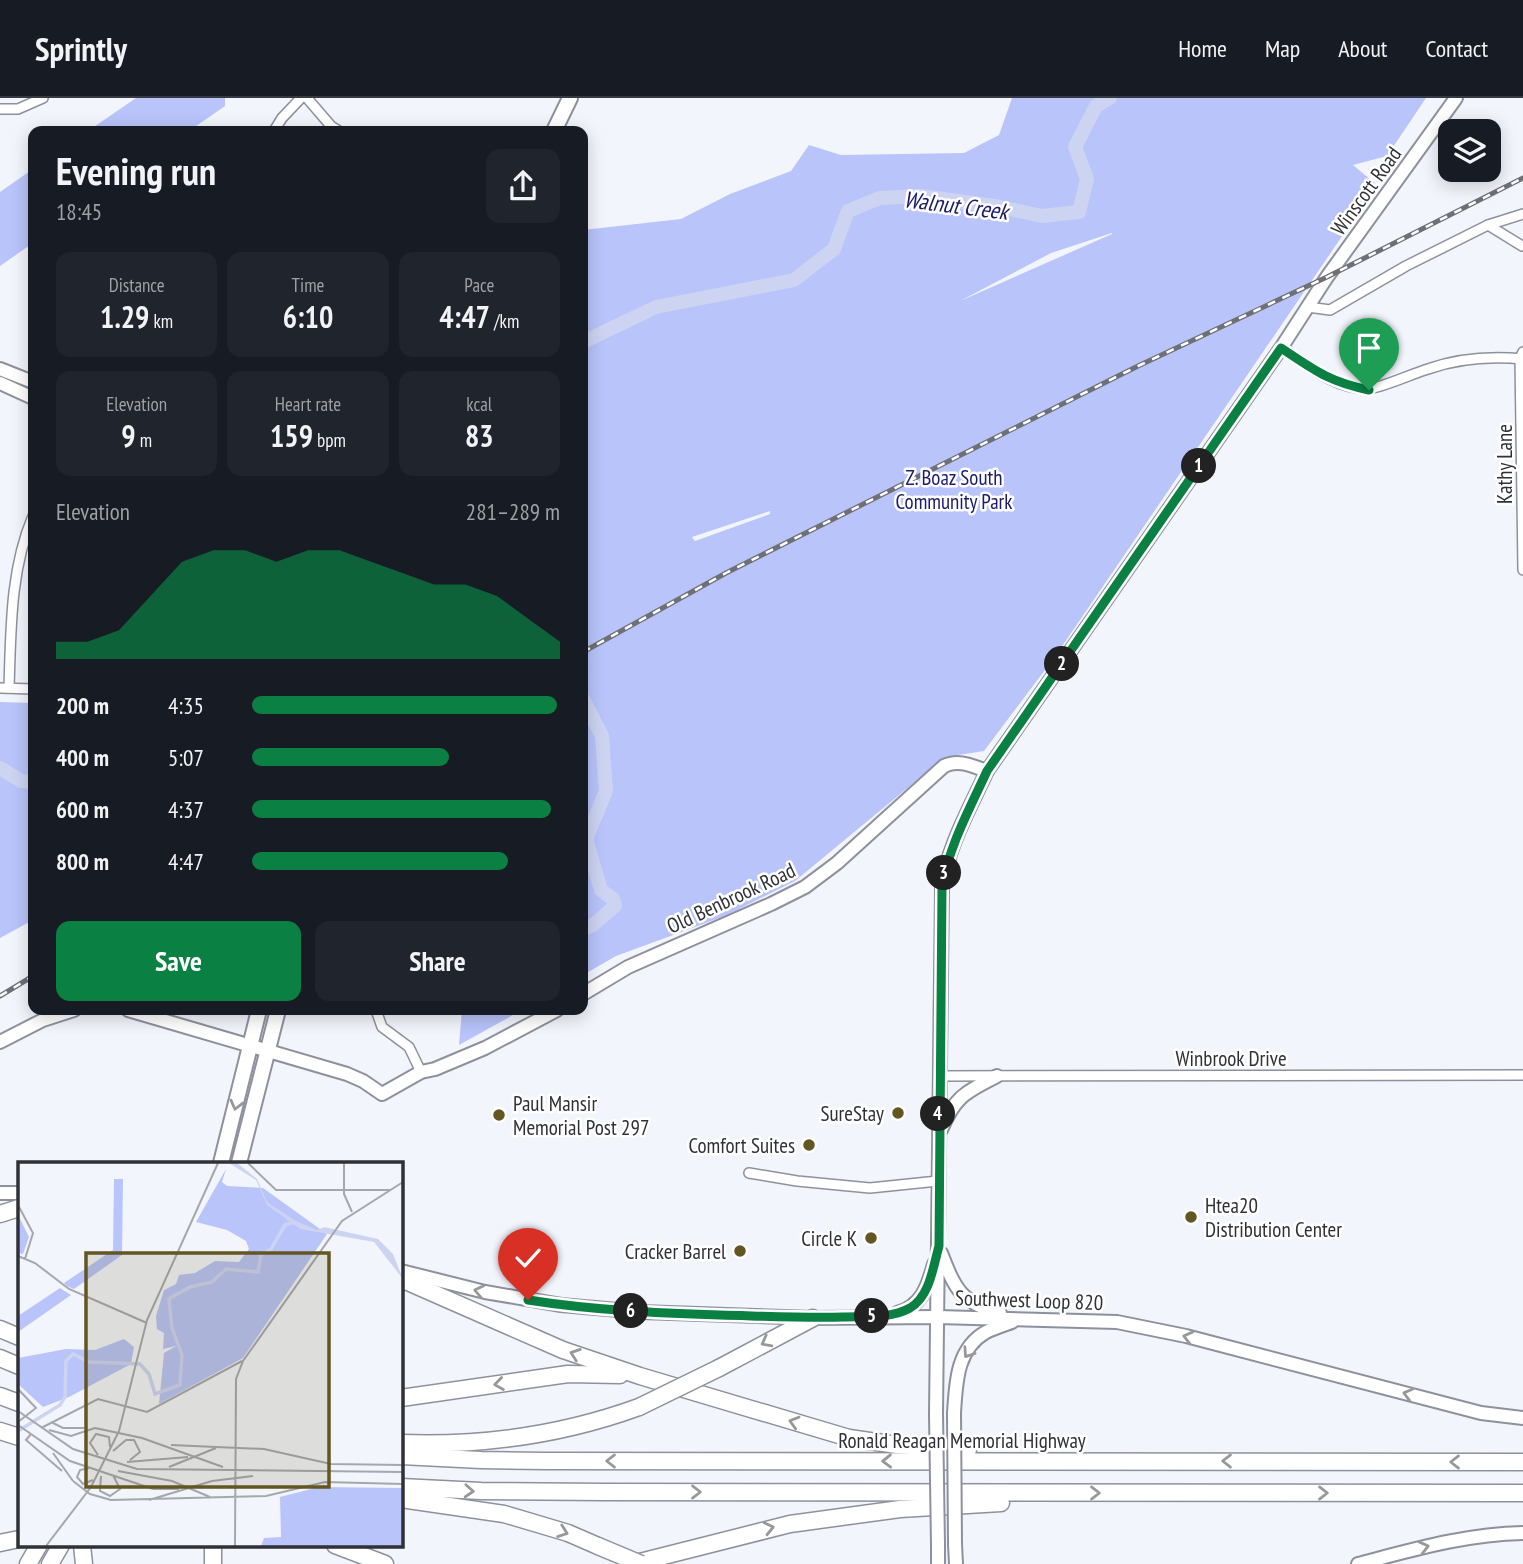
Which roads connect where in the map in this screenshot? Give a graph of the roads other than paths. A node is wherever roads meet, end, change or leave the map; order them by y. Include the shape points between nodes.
1 (43, 98) edge
2 (301, 98) edge
3 (307, 98) edge
4 (570, 98) edge
5 (1456, 98) edge
6 (0, 109) edge
7 (277, 126) edge
8 (331, 126) edge
9 (556, 126) edge
10 (1523, 214) edge
11 (1488, 225) junction
12 (1522, 246) edge
13 (1308, 307) junction
14 (1281, 348) junction
15 (1522, 356) edge
16 (0, 369) edge
17 (28, 380) edge
18 (0, 383) edge
19 (28, 396) edge
20 (28, 528) edge
21 (1523, 569) edge
22 (4, 688) edge
23 (28, 689) edge
24 (987, 771) junction
25 (588, 991) edge
26 (58, 1015) edge
27 (144, 1015) edge
28 (258, 1015) edge
29 (277, 1015) edge
30 (378, 1015) edge
31 (548, 1015) edge
32 (0, 1042) edge
33 (250, 1047) junction
34 (268, 1052) junction
35 (421, 1072) junction
36 (1523, 1075) edge
37 (939, 1076) junction
38 (997, 1076) junction
39 (938, 1136) junction
40 (226, 1142) junction
41 (215, 1162) edge
42 (220, 1162) edge
43 (241, 1162) edge
44 (749, 1172) dead end
45 (938, 1181) junction
46 (0, 1193) edge
47 (18, 1193) edge
48 (18, 1208) edge
49 (0, 1214) edge
50 (939, 1246) junction
51 (402, 1271) edge
52 (402, 1279) edge
53 (881, 1316) junction
54 (938, 1317) junction
55 (813, 1318) junction
56 (1019, 1319) junction
57 (0, 1329) edge
58 (18, 1337) edge
59 (0, 1358) edge
60 (18, 1366) edge
61 (640, 1377) junction
62 (0, 1396) edge
63 (402, 1398) edge
64 (18, 1403) edge
65 (1523, 1418) edge
66 (0, 1431) edge
67 (18, 1439) edge
68 (18, 1439) edge
69 (0, 1441) edge
70 (402, 1443) edge
71 (402, 1456) edge
72 (1029, 1461) junction
73 (1523, 1462) edge
74 (402, 1487) edge
75 (1049, 1493) junction
76 (1523, 1493) edge
77 (402, 1499) edge
78 (1523, 1533) edge
79 (18, 1539) edge
80 (0, 1543) edge
81 (38, 1546) edge
82 (60, 1546) edge
83 (82, 1546) edge
84 (213, 1546) edge
85 (338, 1546) edge
86 (28, 1564) edge
87 (50, 1564) edge
88 (84, 1564) edge
89 (213, 1564) edge
90 (385, 1564) edge
91 (632, 1564) edge
92 (641, 1564) edge
93 (938, 1564) edge
94 (956, 1564) edge
95 (1358, 1564) edge

1 - 6 street via 18,109
2 - 7 street
3 - 8 street
4 - 9 main road
5 - 13 main road, Winscott Road
10 - 11 street
11 - 12 street
11 - 13 street via 1330,310
13 - 14 main road, Winscott Road
14 - 15 street via 1325,377 1369,390 1469,358
14 - 24 main road, Winscott Road
15 - 21 street, Kathy Lane
16 - 17 main road
18 - 19 main road
20 - 22 street via 16,574
22 - 23 street
24 - 25 main road, Old Benbrook Road via 964,763 944,766 805,887 628,967
24 - 37 main road, Winscott Road via 943,875
26 - 32 main road
27 - 33 main road
28 - 33 main road
29 - 34 main road
30 - 35 street via 382,1027 409,1047
31 - 35 main road via 485,1048
33 - 34 main road
33 -> 40 main road
34 - 35 main road via 347,1074 382,1094
34 - 43 main road
36 - 38 street, Winbrook Drive
37 - 38 street, Winbrook Drive
37 - 39 main road, Winscott Road
38 - 39 main road via 962,1095
39 - 45 main road, Winscott Road
40 - 41 main road
40 - 42 main road
44 - 45 street via 870,1188
45 - 50 main road, Winscott Road
46 - 47 main road
48 - 49 highway
50 - 53 main road via 922,1296 902,1312
50 - 54 main road, Winscott Road
50 - 56 main road via 952,1283 967,1300
55 -> 51 main road, Southwest Loop 820 via 561,1305
61 -> 52 highway via 563,1350
53 - 54 main road, Southwest Loop 820
53 - 55 main road, Southwest Loop 820
54 - 56 main road, Southwest Loop 820
54 - 93 main road, Winscott Road, bridge
55 -> 70 highway, bridge via 639,1407 569,1429 515,1438
65 -> 56 main road, Southwest Loop 820 via 1469,1410 1165,1331 1117,1322
56 -> 94 main road, bridge via 984,1333 956,1371
57 - 58 highway
59 - 60 highway
61 -> 63 highway via 568,1374
72 -> 61 highway via 1004,1452 922,1448 849,1437
62 - 64 highway
66 - 67 highway
68 - 69 highway
72 -> 71 highway, Ronald Reagan Memorial Highway via 533,1461
73 -> 72 highway, Ronald Reagan Memorial Highway
74 -> 75 highway via 481,1492
75 -> 76 highway
91 -> 75 highway via 790,1524 900,1509 1018,1502
77 -> 92 highway, bridge via 504,1514 568,1533
95 -> 78 main road via 1450,1541
79 - 80 highway
81 - 86 highway
82 - 87 highway
83 - 88 highway
84 - 89 highway
85 - 90 highway

